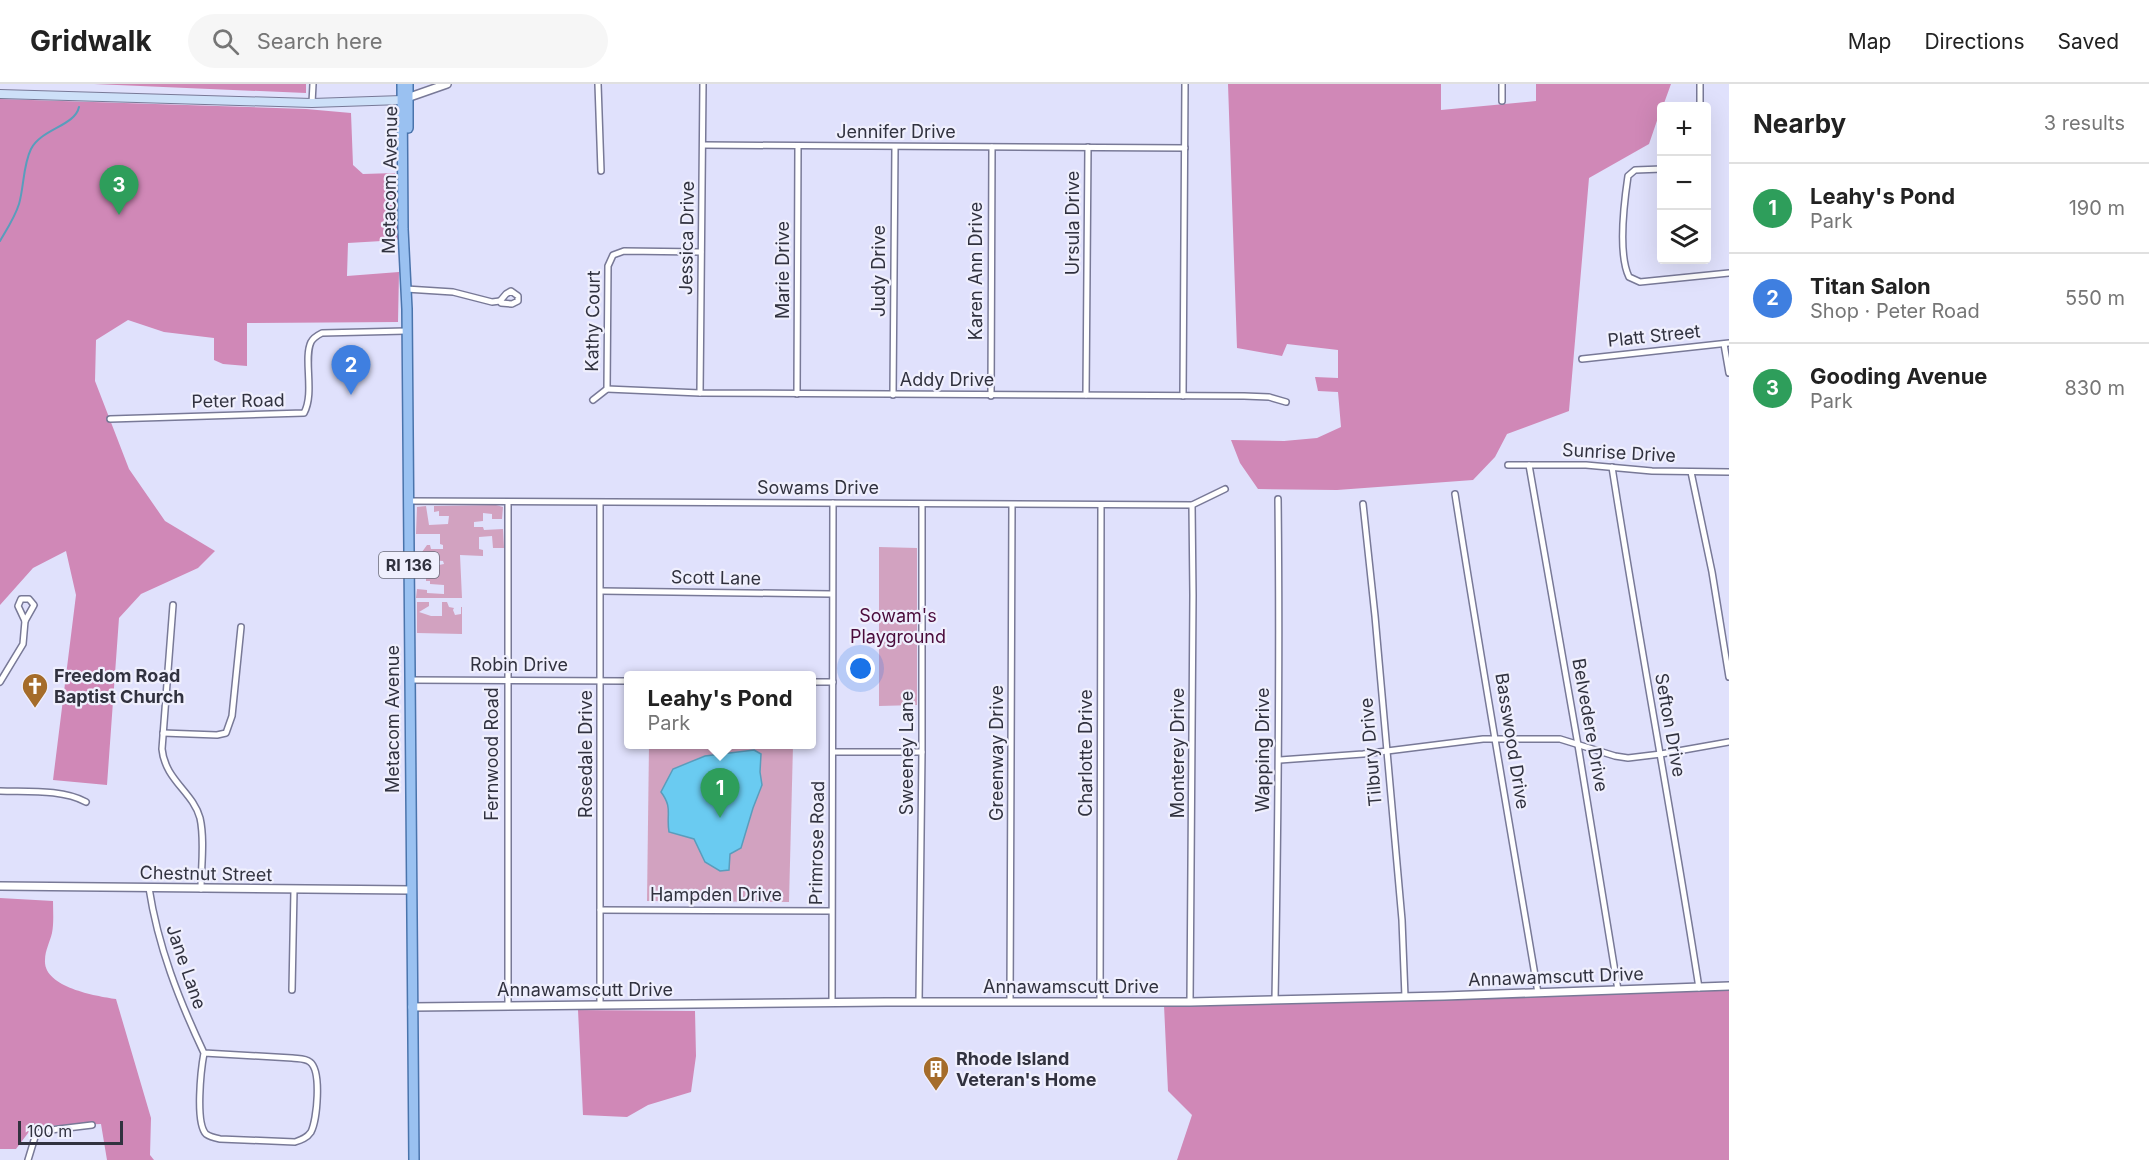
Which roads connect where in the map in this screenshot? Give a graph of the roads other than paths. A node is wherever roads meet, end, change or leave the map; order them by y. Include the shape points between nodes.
1 (313, 84) edge
2 (402, 84) edge
3 (408, 84) edge
4 (447, 84) edge
5 (598, 84) edge
6 (703, 84) edge
7 (1185, 84) edge
8 (1502, 84) edge
9 (1700, 84) edge
10 (0, 94) edge
11 (405, 98) junction
12 (1503, 101) dead end
13 (1700, 102) edge
14 (312, 103) junction
15 (703, 145) junction
16 (798, 146) junction
17 (895, 147) junction
18 (992, 147) junction
19 (1088, 147) junction
20 (1185, 148) junction
21 (1657, 170) edge
22 (601, 171) dead end
23 (701, 252) junction
24 (1729, 273) edge
25 (406, 289) junction
26 (500, 301) dead end
27 (406, 331) junction
28 (1726, 344) edge
29 (1582, 359) dead end
30 (1729, 373) edge
31 (607, 389) junction
32 (700, 393) junction
33 (796, 394) junction
34 (893, 395) junction
35 (1086, 395) junction
36 (991, 396) junction
37 (1183, 396) junction
38 (593, 400) dead end
39 (1286, 402) dead end
40 (110, 419) dead end
41 (1508, 465) dead end
42 (1529, 465) junction
43 (1612, 467) junction
44 (1691, 472) junction
45 (1729, 472) edge
46 (1225, 489) dead end
47 (1455, 494) dead end
48 (1278, 500) dead end
49 (408, 501) junction
50 (508, 503) junction
51 (600, 503) junction
52 (833, 503) junction
53 (922, 504) junction
54 (1363, 504) dead end
55 (1012, 505) junction
56 (1101, 505) junction
57 (1192, 505) junction
58 (601, 591) junction
59 (831, 594) junction
60 (173, 605) dead end
61 (25, 621) dead end
62 (241, 627) dead end
63 (1729, 677) edge
64 (410, 680) junction
65 (507, 680) junction
66 (601, 681) junction
67 (624, 681) edge
68 (0, 682) edge
69 (816, 682) edge
70 (833, 682) junction
71 (163, 733) junction
72 (1494, 739) junction
73 (1729, 742) edge
74 (1578, 745) junction
75 (1386, 751) junction
76 (833, 752) junction
77 (922, 752) junction
78 (1661, 754) junction
79 (1280, 760) junction
80 (0, 791) edge
81 (86, 802) dead end
82 (0, 886) edge
83 (149, 888) junction
84 (201, 889) junction
85 (294, 890) junction
86 (411, 890) junction
87 (600, 910) junction
88 (831, 911) junction
89 (1699, 987) junction
90 (1729, 987) edge
91 (292, 990) dead end
92 (1618, 990) junction
93 (1538, 993) junction
94 (1406, 997) junction
95 (1275, 1000) junction
96 (1010, 1001) junction
97 (919, 1002) junction
98 (1100, 1002) junction
99 (1190, 1002) junction
100 (832, 1003) junction
101 (600, 1004) junction
102 (508, 1005) junction
103 (412, 1007) junction
104 (204, 1053) junction
105 (92, 1125) dead end
106 (28, 1160) edge
107 (414, 1160) edge

1 - 14 street
2 - 11 main road, Metacom Avenue / RI 136
3 - 11 main road, Metacom Avenue / RI 136
4 - 11 street
5 - 22 street
6 - 15 street, Jessica Drive
7 - 20 street
8 - 12 street
9 - 13 street
10 - 14 main road
11 - 14 main road
11 - 25 main road, Metacom Avenue / RI 136
15 - 16 street, Jennifer Drive
15 - 23 street, Jessica Drive
16 - 17 street, Jennifer Drive
16 - 33 street, Marie Drive
17 - 18 street, Jennifer Drive
17 - 34 street, Judy Drive
18 - 19 street, Jennifer Drive
18 - 36 street, Karen Ann Drive
19 - 20 street, Ursula Drive
19 - 35 street, Ursula Drive
20 - 37 street
21 - 24 street via 1635,170 1628,176 1623,210 1628,276 1640,282
23 - 31 street, Kathy Court via 624,251 613,255 608,266
23 - 32 street, Jessica Drive
25 - 26 street
25 - 27 main road, Metacom Avenue / RI 136
27 - 40 street, Peter Road via 322,333 316,337 309,350 309,396 304,413
27 - 49 main road, Metacom Avenue / RI 136
28 - 29 street, Platt Street
28 - 30 street
31 - 32 street, Addy Drive
31 - 38 street, Kathy Court
32 - 33 street, Addy Drive
33 - 34 street, Addy Drive
34 - 36 street, Addy Drive
35 - 36 street, Addy Drive
35 - 37 street, Addy Drive
37 - 39 street, Addy Drive via 1269,397
41 - 42 street, Sunrise Drive
42 - 43 street, Sunrise Drive
42 - 74 street, Belvedere Drive
43 - 44 street, Sunrise Drive
43 - 78 street, Sefton Drive
44 - 45 street, Sunrise Drive
44 - 63 street
46 - 57 street, Sowams Drive
47 - 72 street, Basswood Drive
48 - 79 street, Wapping Drive
49 - 50 street, Sowams Drive
49 - 64 main road, Metacom Avenue / RI 136
50 - 51 street, Sowams Drive
50 - 65 street, Fernwood Road
51 - 52 street, Sowams Drive
51 - 58 street, Rosedale Drive
52 - 53 street, Sowams Drive
52 - 59 street, Primrose Road
53 - 55 street, Sowams Drive
53 - 77 street, Sweeney Lane
54 - 75 street, Tilbury Drive
55 - 56 street, Sowams Drive
55 - 96 street, Greenway Drive
56 - 57 street, Sowams Drive
56 - 98 street, Charlotte Drive
57 - 99 street, Monterey Drive
58 - 59 street, Scott Lane
58 - 66 street, Rosedale Drive
59 - 70 street, Primrose Road
60 - 71 street
61 - 68 street via 23,644
62 - 71 street via 232,716 226,733
64 - 65 street, Robin Drive
64 - 86 main road, Metacom Avenue / RI 136
65 - 66 street, Robin Drive
65 - 102 street, Fernwood Road
66 - 67 street, Robin Drive
66 - 87 street, Rosedale Drive
69 - 70 street
70 - 76 street, Primrose Road
71 - 84 street via 164,764 200,818
72 - 74 street via 1560,739
72 - 75 street
72 - 93 street, Basswood Drive
73 - 78 street
74 - 78 street via 1628,758
74 - 92 street, Belvedere Drive
75 - 79 street
75 - 94 street, Tilbury Drive
76 - 77 street
76 - 88 street, Primrose Road
77 - 97 street, Sweeney Lane
78 - 89 street, Sefton Drive
79 - 95 street, Wapping Drive
80 - 81 street via 59,794
82 - 83 street, Chestnut Street
83 - 84 street, Chestnut Street
83 - 104 street, Jane Lane via 156,927 175,988
84 - 85 street, Chestnut Street
85 - 86 street, Chestnut Street
85 - 91 street
86 - 103 main road, Metacom Avenue / RI 136
87 - 88 street, Hampden Drive
87 - 101 street, Rosedale Drive
88 - 100 street, Primrose Road
89 - 90 street, Annawamscutt Drive
89 - 92 street, Annawamscutt Drive
92 - 93 street, Annawamscutt Drive
93 - 94 street, Annawamscutt Drive
94 - 95 street, Annawamscutt Drive
95 - 99 street, Annawamscutt Drive
96 - 97 street, Annawamscutt Drive
96 - 98 street, Annawamscutt Drive
97 - 100 street, Annawamscutt Drive
98 - 99 street, Annawamscutt Drive
100 - 101 street, Annawamscutt Drive
101 - 102 street, Annawamscutt Drive
102 - 103 street, Annawamscutt Drive
103 - 107 main road, Metacom Avenue / RI 136
104 - 104 street via 200,1112 208,1136 295,1142 311,1132 317,1087 316,1070 311,1063 292,1058
105 - 106 street via 42,1131 35,1137

